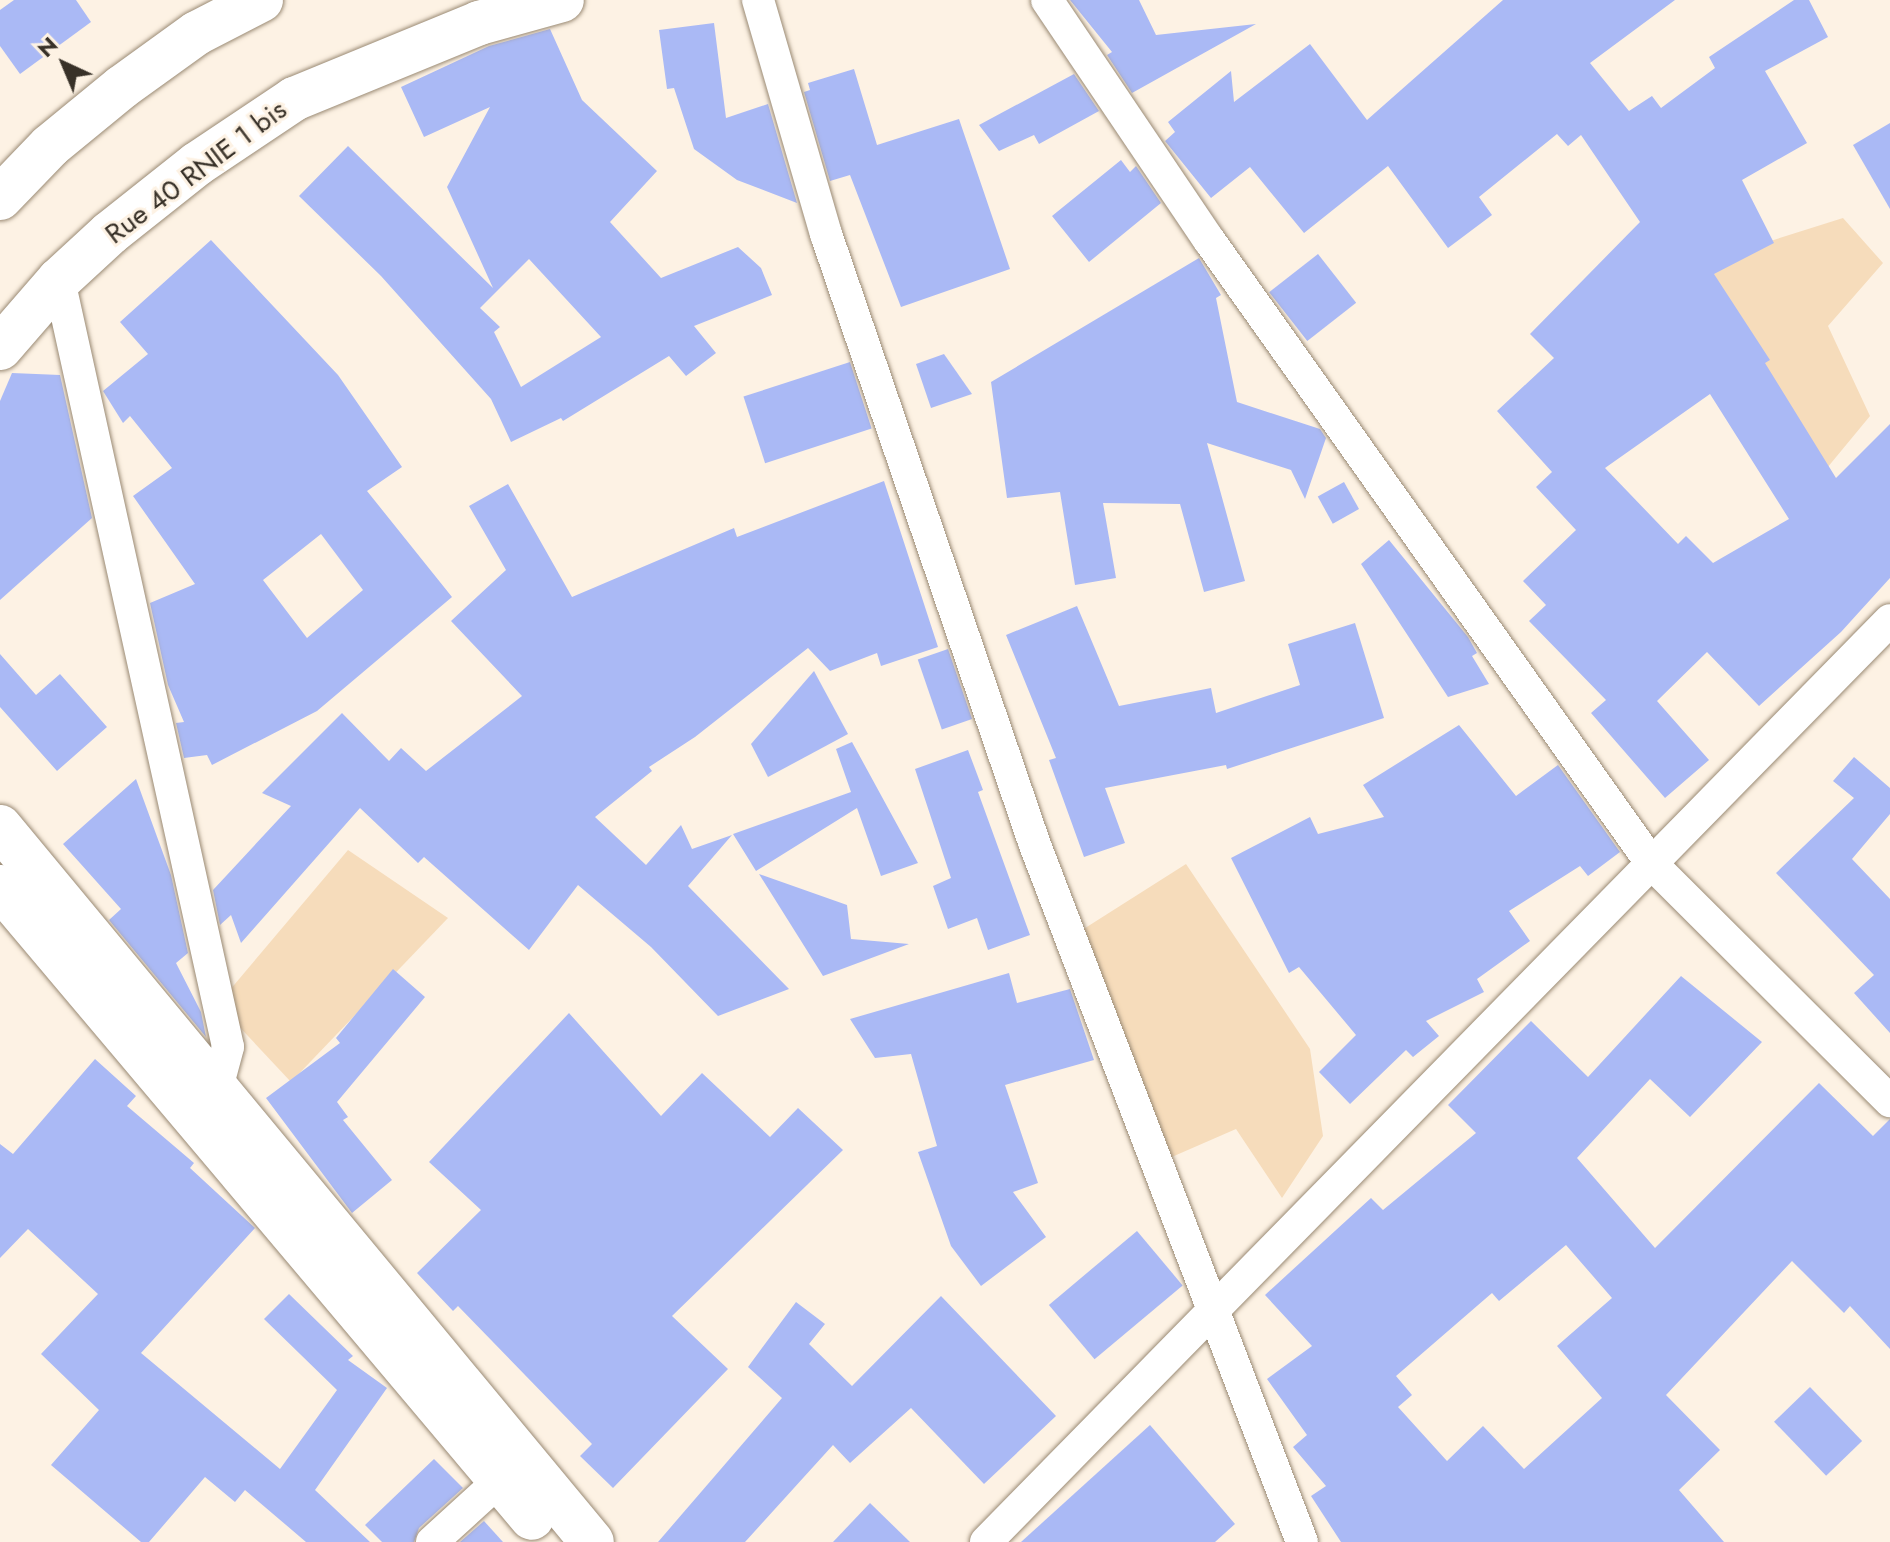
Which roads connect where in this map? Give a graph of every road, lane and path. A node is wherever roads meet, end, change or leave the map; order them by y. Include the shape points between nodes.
1 (261, 0) edge
2 (562, 0) edge
3 (758, 0) edge
4 (1047, 0) edge
5 (0, 198) edge
6 (59, 280) junction
7 (0, 348) edge
8 (1890, 620) edge
9 (0, 827) edge
10 (1652, 864) junction
11 (0, 887) edge
12 (217, 1088) junction
13 (1890, 1101) edge
14 (1216, 1312) junction
15 (499, 1481) junction
16 (432, 1542) edge
17 (553, 1542) edge
18 (592, 1542) edge
19 (986, 1542) edge
20 (1302, 1542) edge

1 - 5 street via 197,33 122,87 50,146
2 - 6 street, Rue 40 RNIE 1 bis via 479,23 294,99 197,164
3 - 14 street via 826,234 1035,845
4 - 10 street via 1209,240
6 - 7 street, Rue 40 RNIE 1 bis
6 - 12 street via 228,1047
8 - 10 street
9 - 12 street
10 - 13 street
10 - 14 street
11 - 15 street
12 - 18 street
14 - 19 street
14 - 20 street
15 - 16 street
15 - 17 street

